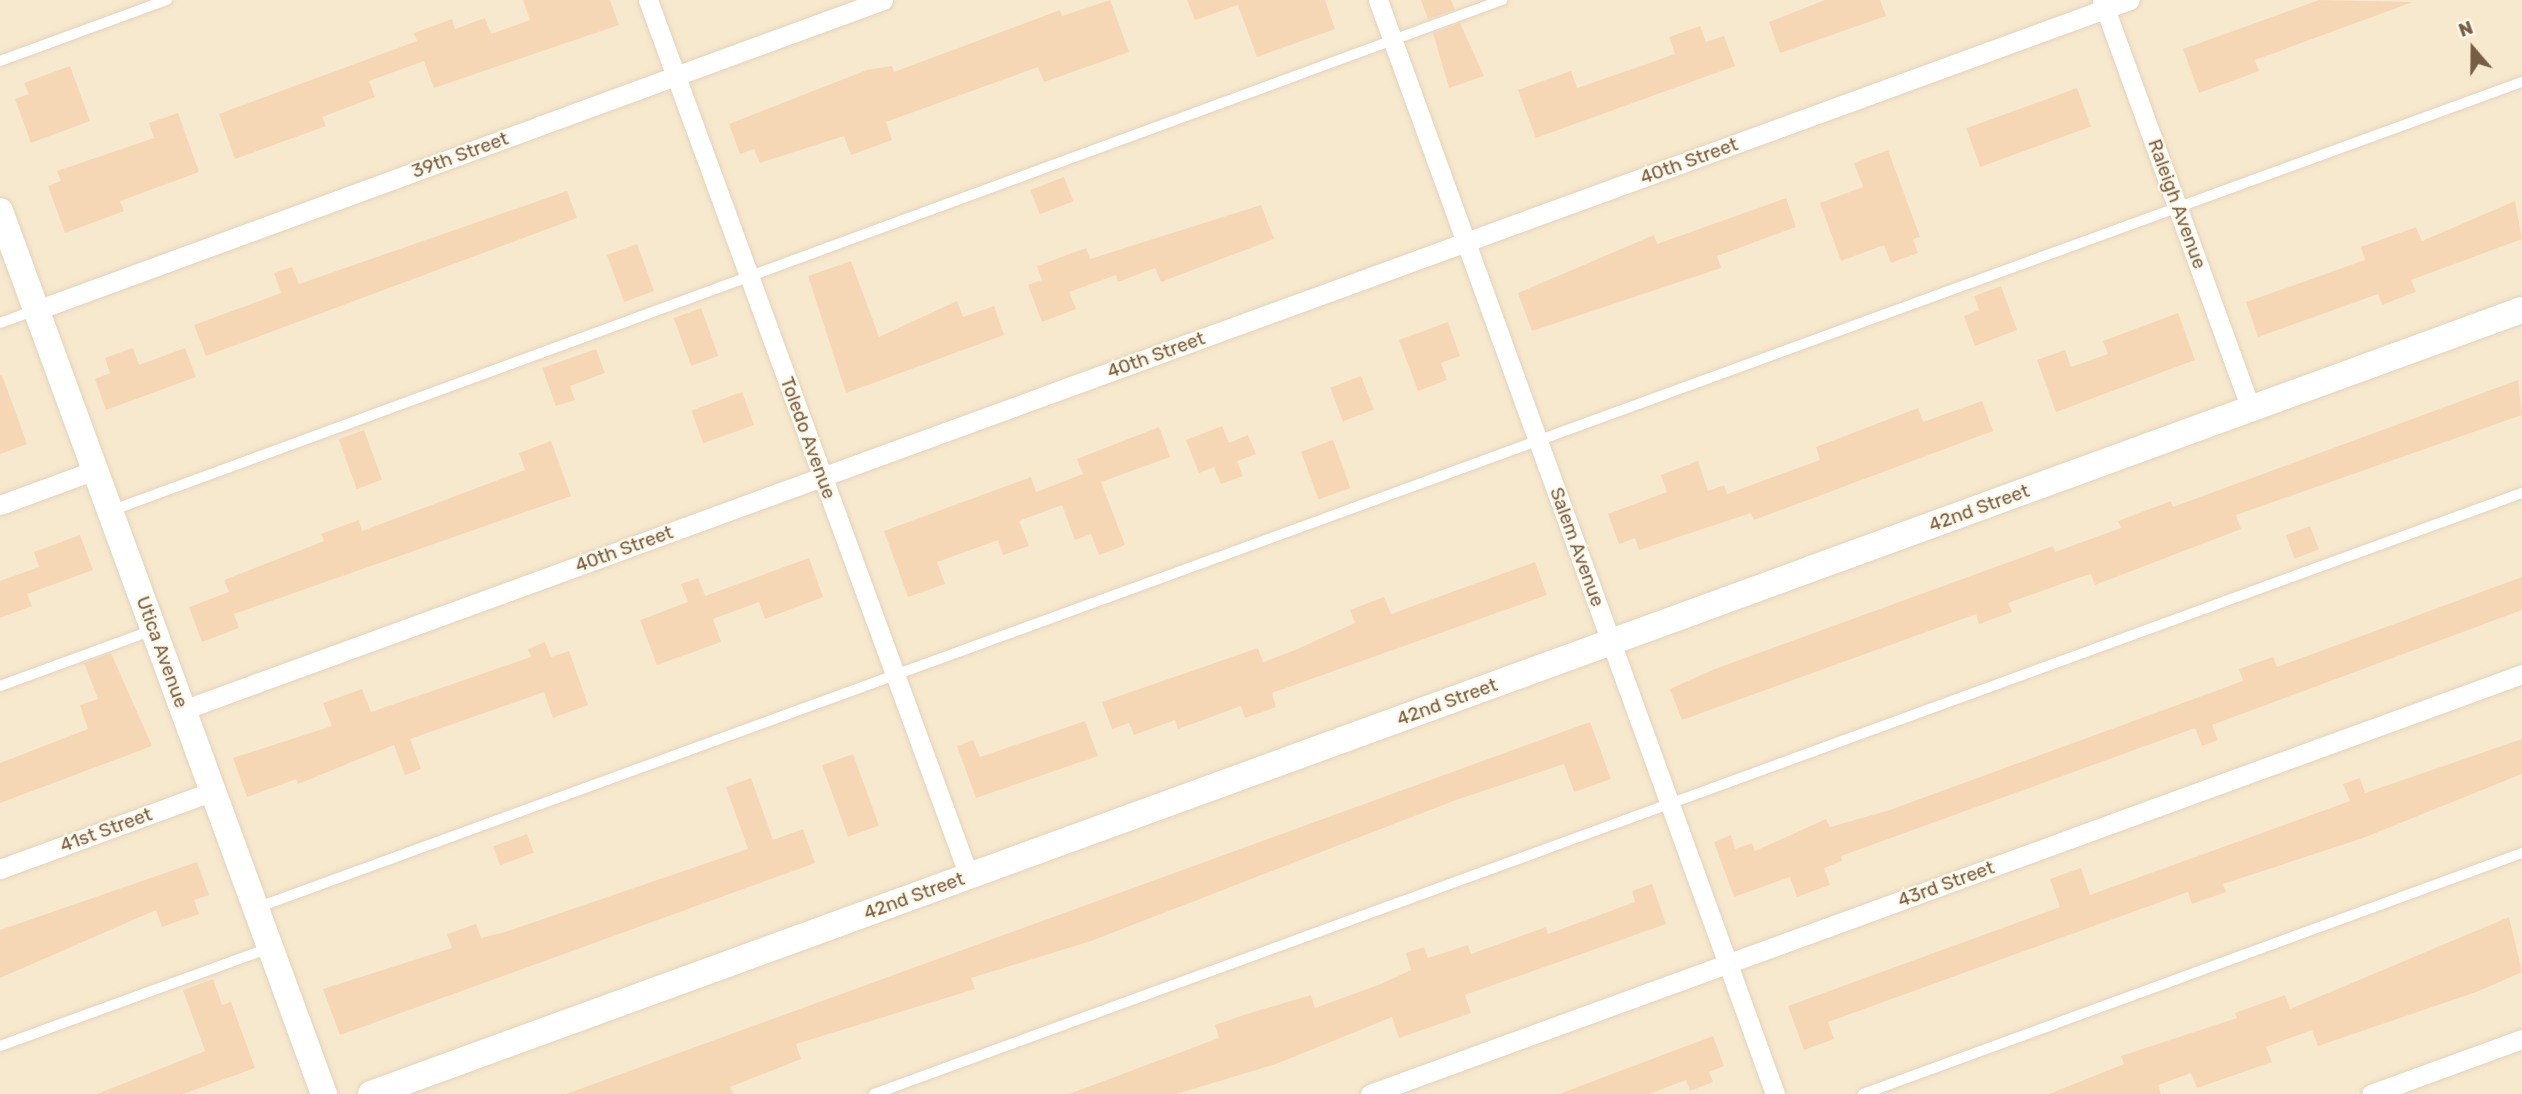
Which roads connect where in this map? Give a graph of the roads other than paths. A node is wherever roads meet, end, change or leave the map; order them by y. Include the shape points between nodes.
1 (167, 0) edge
2 (648, 0) edge
3 (883, 0) edge
4 (1378, 0) edge
5 (1502, 0) edge
6 (2130, 0) edge
7 (2104, 4) edge
8 (1393, 40) junction
9 (0, 61) edge
10 (676, 76) junction
11 (2522, 82) edge
12 (2178, 207) junction
13 (0, 211) edge
14 (1466, 242) junction
15 (748, 275) junction
16 (37, 310) junction
17 (2522, 310) edge
18 (0, 323) edge
19 (2251, 408) junction
20 (1538, 441) junction
21 (95, 470) junction
22 (822, 477) junction
23 (2522, 493) edge
24 (0, 505) edge
25 (110, 510) junction
26 (154, 630) junction
27 (1611, 642) junction
28 (2522, 674) edge
29 (896, 677) junction
30 (0, 686) edge
31 (183, 710) junction
32 (213, 791) junction
33 (1669, 804) junction
34 (2522, 853) edge
35 (0, 869) edge
36 (969, 876) junction
37 (256, 908) junction
38 (270, 948) junction
39 (1727, 964) junction
40 (2522, 1039) edge
41 (0, 1046) edge
42 (324, 1094) edge
43 (371, 1094) edge
44 (874, 1094) edge
45 (1370, 1094) edge
46 (1775, 1094) edge
47 (1863, 1094) edge
48 (2371, 1094) edge

1 - 9 lane
2 - 10 street, Toledo Avenue
3 - 10 street, 39th Street
4 - 8 street, Salem Avenue
5 - 8 lane
6 - 7 street, 40th Street
7 - 12 street, Raleigh Avenue
7 - 14 street, 40th Street
8 - 14 street, Salem Avenue
8 - 15 lane
10 - 15 street, Toledo Avenue
10 - 16 street, 39th Street
11 - 12 lane
12 - 19 street, Raleigh Avenue
12 - 20 lane
13 - 16 street, Utica Avenue
14 - 20 street, Salem Avenue
14 - 22 street, 40th Street
15 - 22 street, Toledo Avenue
15 - 25 lane
16 - 18 lane
16 - 21 street, Utica Avenue
17 - 19 street, 42nd Street
19 - 27 street, 42nd Street
20 - 27 street, Salem Avenue
20 - 29 lane
21 - 24 street
21 - 25 street, Utica Avenue
22 - 29 street, Toledo Avenue
22 - 31 street, 40th Street
23 - 33 lane
25 - 26 street, Utica Avenue
26 - 30 lane
26 - 31 street, Utica Avenue
27 - 33 street, Salem Avenue
27 - 36 street, 42nd Street
28 - 39 street, 43rd Street
29 - 36 street, Toledo Avenue
29 - 37 lane
31 - 32 street, Utica Avenue
32 - 35 street, 41st Street
32 - 37 street, Utica Avenue
33 - 39 street, Salem Avenue
33 - 44 lane
34 - 47 lane
36 - 43 street, 42nd Street
37 - 38 street, Utica Avenue
38 - 41 lane
38 - 42 street, Utica Avenue
39 - 45 street, 43rd Street
39 - 46 street, Salem Avenue
40 - 48 street

